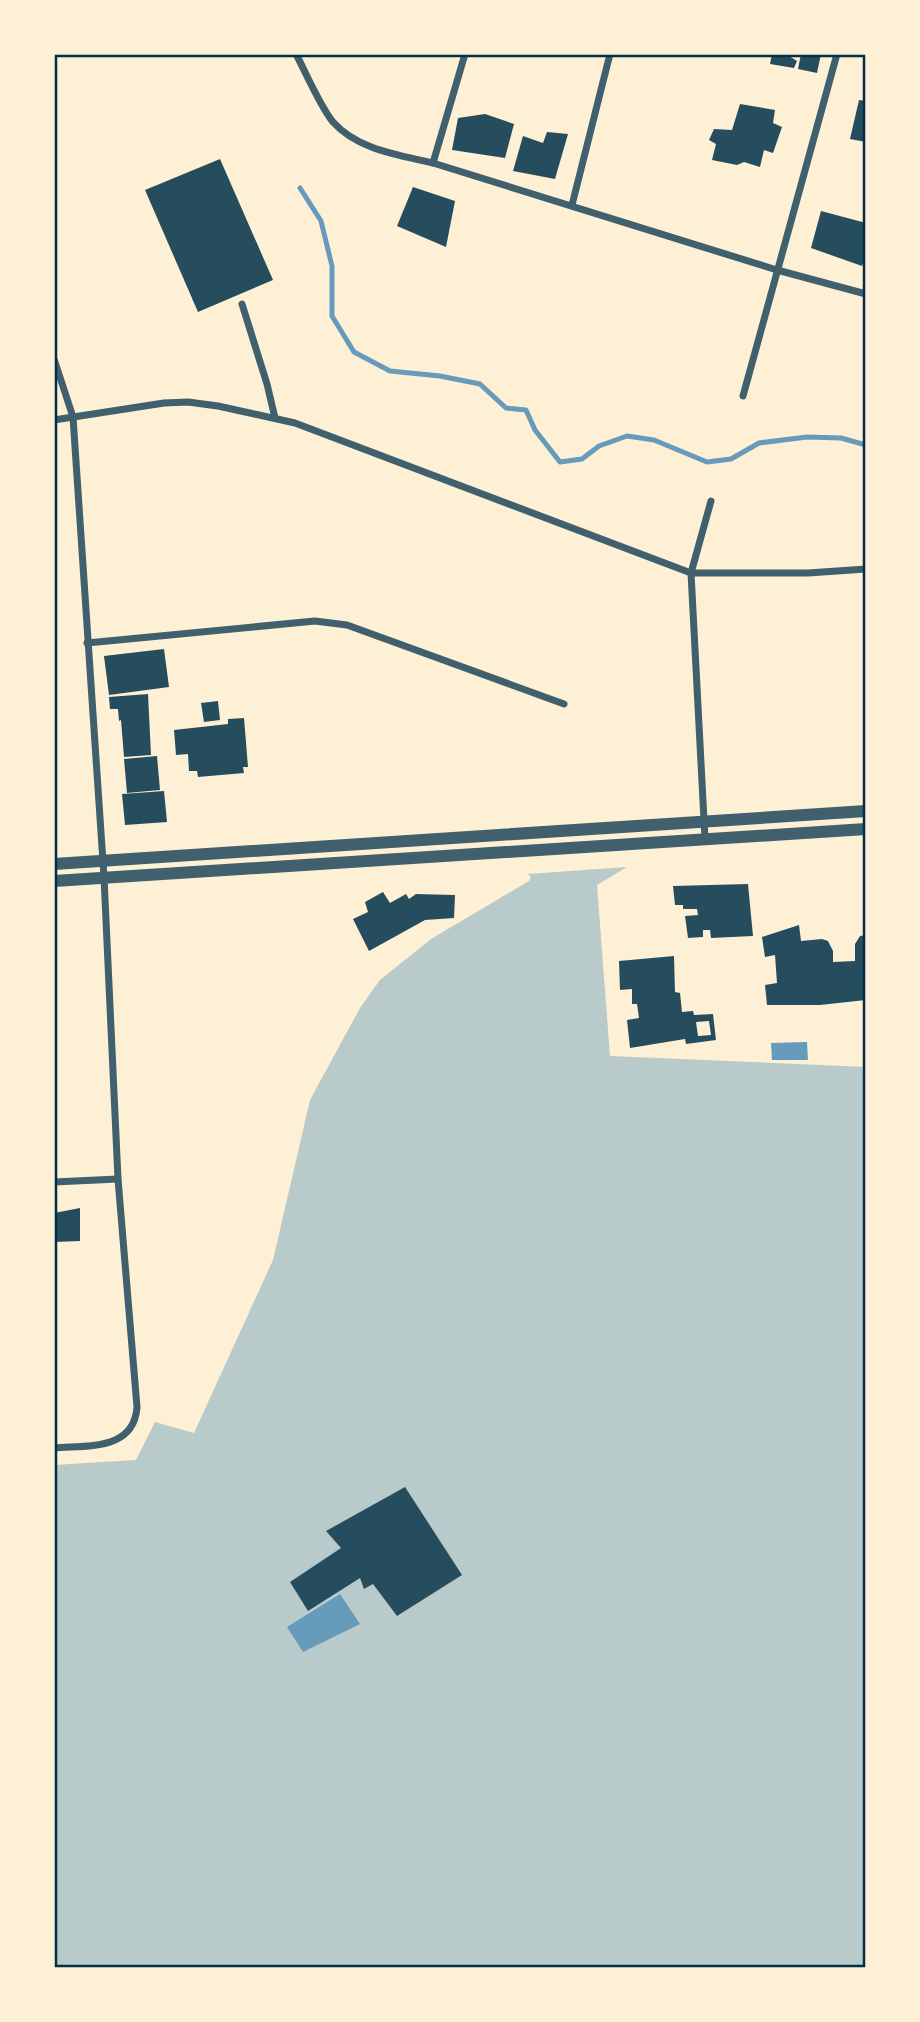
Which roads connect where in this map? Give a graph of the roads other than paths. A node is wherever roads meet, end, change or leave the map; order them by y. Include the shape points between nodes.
1 (296, 54) edge
2 (465, 54) edge
3 (610, 54) edge
4 (837, 54) edge
5 (433, 163) junction
6 (572, 205) junction
7 (777, 270) junction
8 (866, 294) edge
9 (242, 304) dead end
10 (54, 359) edge
11 (743, 396) dead end
12 (73, 416) junction
13 (275, 418) junction
14 (54, 420) edge
15 (711, 501) dead end
16 (866, 569) edge
17 (691, 573) junction
18 (87, 643) junction
19 (564, 704) dead end
20 (866, 811) edge
21 (704, 821) junction
22 (866, 829) edge
23 (705, 839) junction
24 (103, 860) junction
25 (54, 863) edge
26 (104, 877) junction
27 (54, 881) edge
28 (118, 1179) junction
29 (54, 1182) edge
30 (54, 1448) edge

1 - 5 street via 332,121 352,138 377,150
2 - 5 street
3 - 6 street
4 - 7 street
5 - 6 street
6 - 7 street
7 - 8 street
7 - 11 street
9 - 13 street
10 - 12 street
12 - 13 street via 188,402
12 - 14 street
12 - 18 street
13 - 17 street
15 - 17 street
16 - 17 street
17 - 21 street
18 - 19 street via 330,622
18 - 24 street
20 - 21 street
21 - 23 street
21 - 24 street
22 - 23 street
23 - 26 street
24 - 25 street
24 - 26 street
26 - 27 street
26 - 28 street
28 - 29 street
28 - 30 street via 135,1420 127,1435 114,1442

